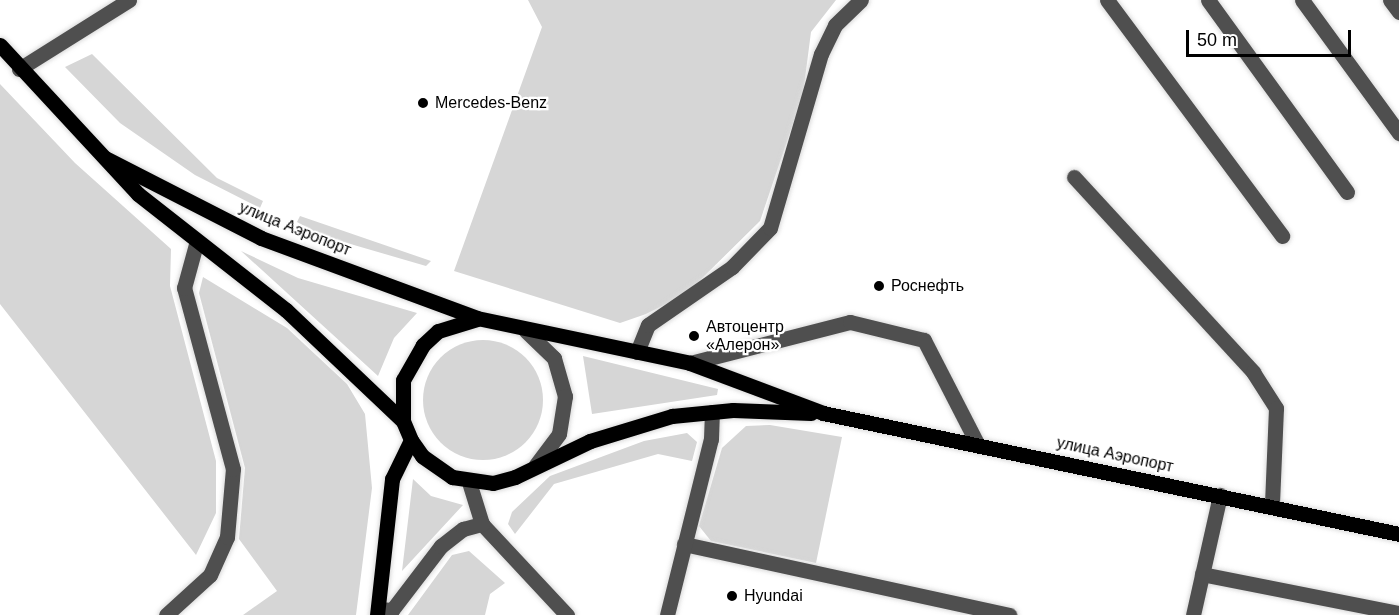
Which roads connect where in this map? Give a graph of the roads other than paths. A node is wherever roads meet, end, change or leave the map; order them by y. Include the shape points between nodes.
1 (129, 0) edge
2 (861, 0) edge
3 (1107, 0) edge
4 (1208, 0) edge
5 (1302, 0) edge
6 (1390, 0) edge
7 (1399, 12) edge
8 (0, 45) edge
9 (19, 69) junction
10 (1399, 133) edge
11 (105, 158) junction
12 (1074, 177) dead end
13 (1347, 192) dead end
14 (1282, 236) dead end
15 (196, 244) junction
16 (477, 318) junction
17 (526, 331) junction
18 (637, 352) junction
19 (690, 363) junction
20 (712, 412) junction
21 (824, 413) junction
22 (403, 421) junction
23 (411, 440) junction
24 (978, 445) junction
25 (536, 465) junction
26 (470, 482) junction
27 (1220, 495) junction
28 (1272, 505) junction
29 (482, 524) junction
30 (1399, 534) edge
31 (684, 544) junction
32 (1202, 574) junction
33 (386, 612) edge
34 (1399, 613) edge
35 (166, 615) edge
36 (567, 615) edge
37 (668, 615) edge
38 (1009, 615) edge
39 (1194, 615) edge

1 - 9 street
2 - 18 street via 835,25 821,54 770,228 724,274 648,325
3 - 14 street
4 - 13 street
5 - 10 street
6 - 7 street
8 - 9 main road, улица Аэропорт
9 - 11 main road, улица Аэропорт
11 - 15 main road, улица Аэропорт
11 - 16 main road, улица Аэропорт via 261,238
12 - 28 street via 1253,372 1276,408
15 - 22 main road, улица Аэропорт via 286,310
15 - 35 street via 184,288 233,469 227,537 210,575
16 - 17 main road, улица Аэропорт
16 - 22 main road, улица Аэропорт via 438,332 417,353 403,380
17 - 18 main road, улица Аэропорт
17 - 25 street, улица Аэропорт via 554,358 566,396 559,434
18 - 19 main road, улица Аэропорт
19 - 21 main road, улица Аэропорт
19 - 24 street via 850,322 924,340
20 - 21 main road, улица Аэропорт
20 - 25 main road, улица Аэропорт via 639,424
20 - 31 street via 711,439
21 - 24 main road, улица Аэропорт
22 - 23 main road, улица Аэропорт
23 - 26 main road, улица Аэропорт via 435,468
23 - 33 main road via 392,478
24 - 27 main road, улица Аэропорт
25 - 26 main road, улица Аэропорт via 516,477
26 - 29 street
27 - 28 main road, улица Аэропорт
27 - 32 street
28 - 30 main road, улица Аэропорт
29 - 33 street via 463,528 441,546
29 - 36 street
31 - 37 street
31 - 38 street
32 - 34 street
32 - 39 street

